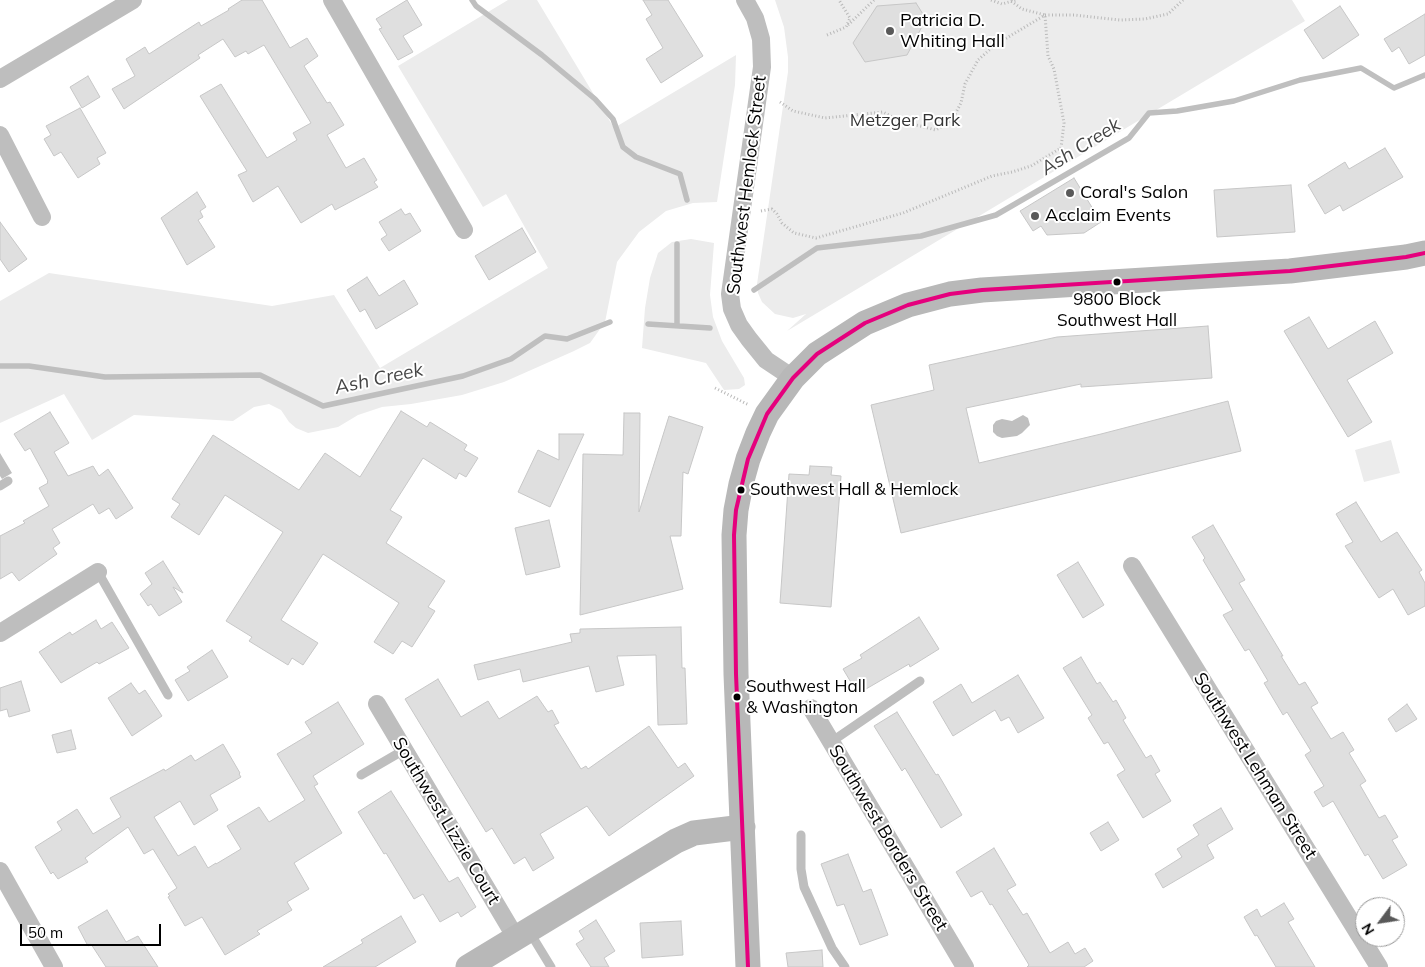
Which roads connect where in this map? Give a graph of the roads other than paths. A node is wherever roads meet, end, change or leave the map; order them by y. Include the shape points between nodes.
1 (134, 0) edge
2 (332, 0) edge
3 (745, 0) edge
4 (0, 79) edge
5 (0, 135) edge
6 (42, 217) dead end
7 (464, 230) dead end
8 (1425, 253) edge
9 (793, 378) junction
10 (1132, 566) dead end
11 (98, 572) joint
12 (0, 632) edge
13 (920, 681) dead end
14 (168, 695) dead end
15 (376, 704) dead end
16 (811, 708) dead end
17 (831, 742) junction
18 (404, 750) junction
19 (361, 775) dead end
20 (743, 827) junction
21 (801, 835) dead end
22 (0, 871) edge
23 (522, 934) junction
24 (54, 967) edge
25 (468, 967) edge
26 (551, 967) edge
27 (748, 967) edge
28 (845, 967) edge
29 (966, 967) edge
30 (1378, 967) edge

1 - 4 street
2 - 7 street
3 - 9 street, Southwest Hemlock Street via 761,39 762,67 730,294 732,309 749,339 766,360
5 - 6 street
8 - 9 main road via 1290,271 950,294 908,305 865,323 817,354
9 - 20 main road via 767,414 748,459 736,510 736,674
10 - 30 street, Southwest Lehman Street
11 - 12 street
11 - 14 lane
13 - 17 lane
15 - 18 street, Southwest Lizzie Court
16 - 17 street, Southwest Borders Street
17 - 29 street, Southwest Borders Street
18 - 19 lane
18 - 23 street, Southwest Lizzie Court
20 - 23 main road via 694,833 676,841
20 - 27 main road
21 - 28 lane via 804,887 832,948
22 - 24 street
23 - 25 main road
23 - 26 lane

